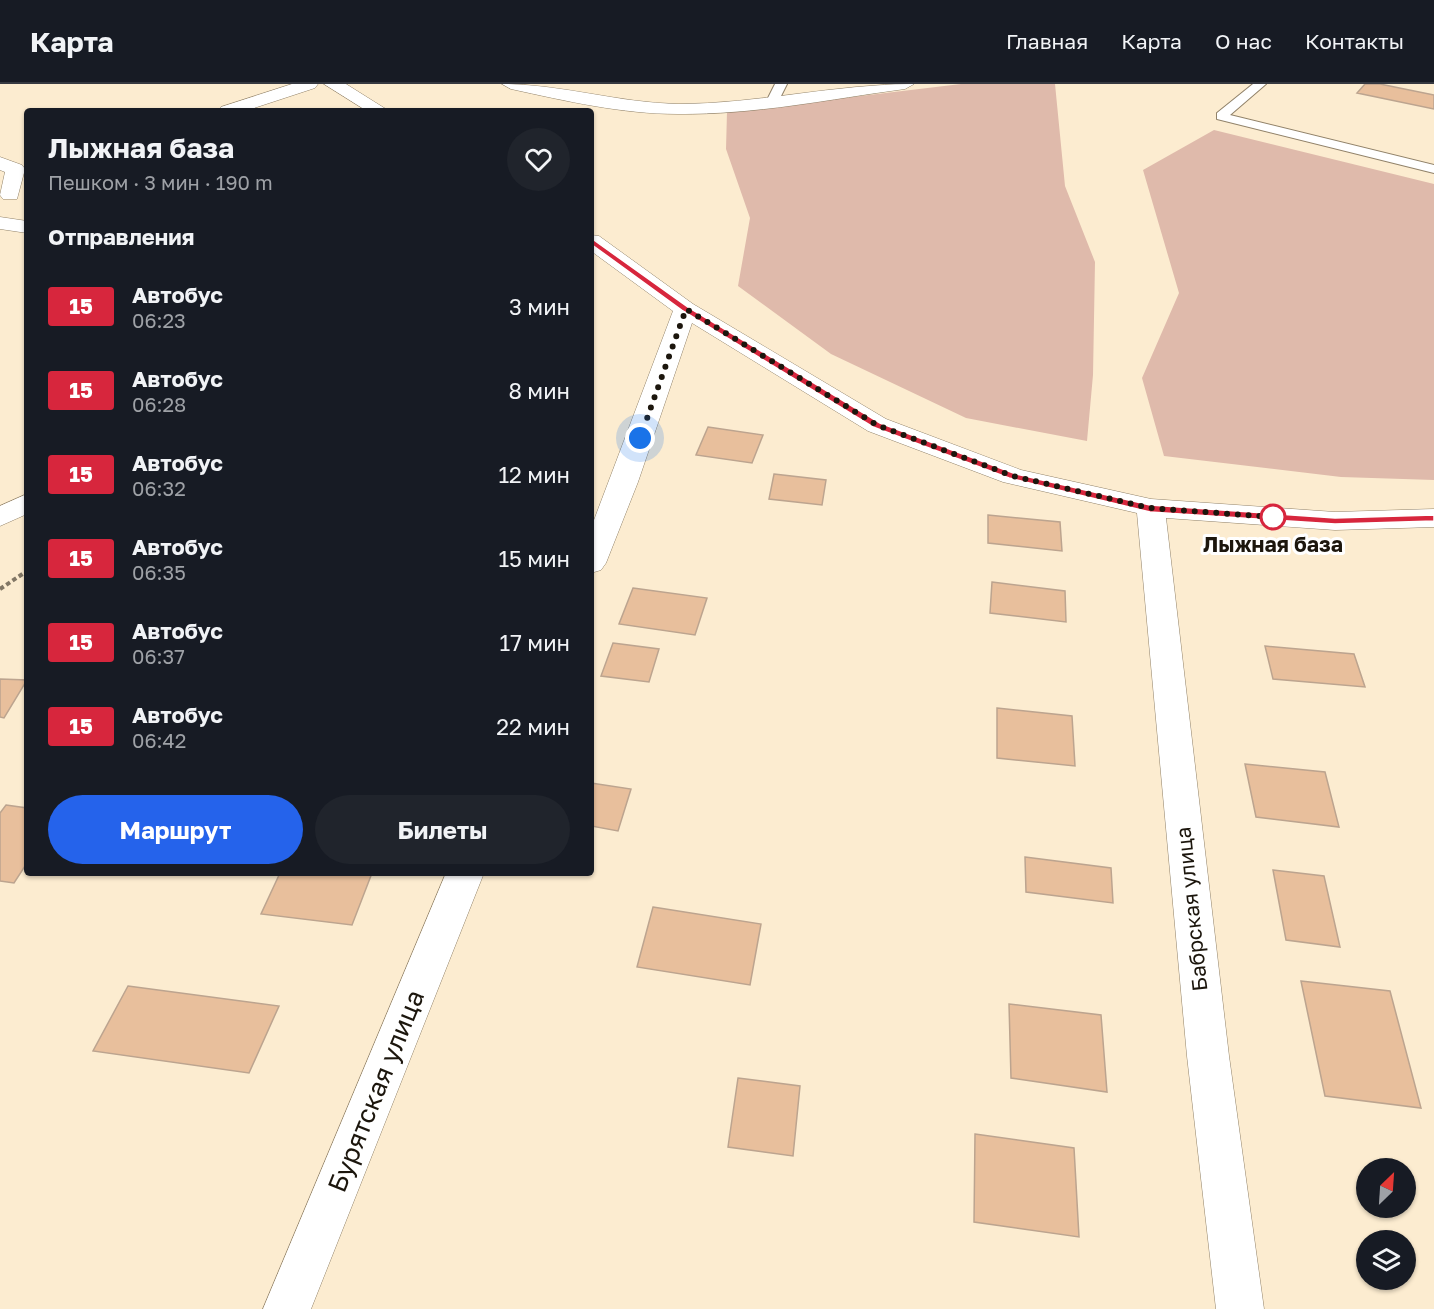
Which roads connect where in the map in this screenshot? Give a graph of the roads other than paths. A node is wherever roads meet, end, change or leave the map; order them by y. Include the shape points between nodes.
1 (309, 84) edge
2 (333, 84) edge
3 (511, 84) edge
4 (781, 84) edge
5 (905, 84) edge
6 (1260, 84) edge
7 (253, 102) junction
8 (772, 102) junction
9 (232, 108) edge
10 (236, 108) edge
11 (238, 108) edge
12 (375, 108) edge
13 (24, 152) edge
14 (0, 156) edge
15 (0, 164) edge
16 (1434, 169) edge
17 (13, 187) edge
18 (0, 223) edge
19 (24, 227) edge
20 (594, 243) edge
21 (686, 309) junction
22 (24, 505) edge
23 (1150, 508) junction
24 (0, 517) edge
25 (1434, 518) edge
26 (594, 556) edge
27 (464, 876) edge
28 (287, 1309) edge
29 (1240, 1309) edge

1 - 7 street
2 - 12 street
3 - 8 street via 633,107 680,109
4 - 8 lane
5 - 8 street
6 - 16 lane via 1221,116
7 - 9 street
7 - 10 street
7 - 11 street
13 - 14 street
15 - 17 street via 15,169
18 - 19 street
20 - 21 street
21 - 23 street via 877,425 1013,476
21 - 26 street
22 - 24 street
23 - 25 street via 1335,521
23 - 29 street, Бабрская улица via 1208,1056
27 - 28 street, Бурятская улица

